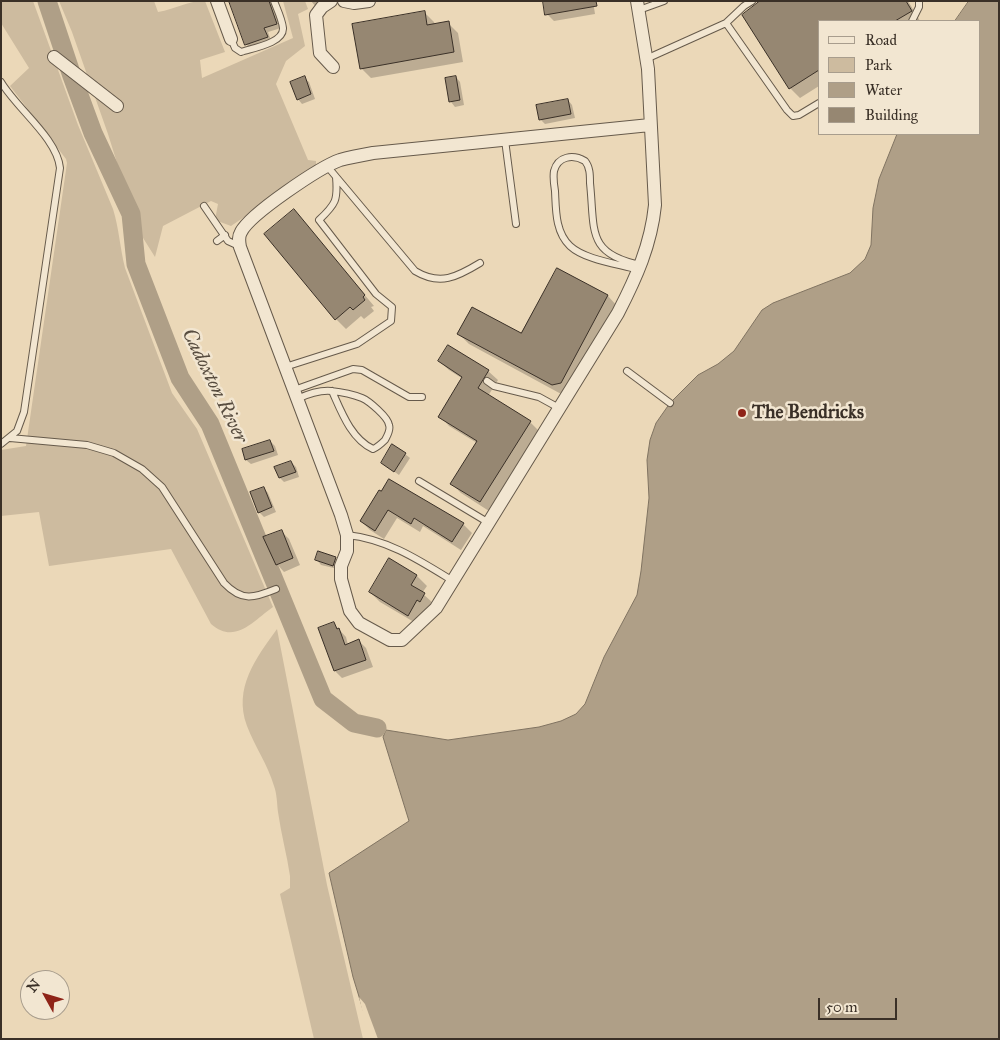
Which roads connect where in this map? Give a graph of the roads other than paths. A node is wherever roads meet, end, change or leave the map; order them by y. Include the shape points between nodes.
1 (217, 1) edge
2 (274, 1) edge
3 (331, 1) edge
4 (344, 1) edge
5 (369, 1) edge
6 (664, 1) edge
7 (752, 1) edge
8 (919, 1) edge
9 (638, 6) edge
10 (912, 20) edge
11 (726, 24) junction
12 (231, 39) joint
13 (54, 57) dead end
14 (646, 59) junction
15 (333, 67) dead end
16 (1, 82) edge
17 (818, 104) edge
18 (117, 106) dead end
19 (650, 126) junction
20 (505, 140) junction
21 (327, 166) junction
22 (336, 177) junction
23 (204, 206) dead end
24 (516, 224) dead end
25 (225, 235) junction
26 (217, 241) dead end
27 (240, 246) junction
28 (480, 263) dead end
29 (640, 267) junction
30 (285, 367) junction
31 (628, 371) dead end
32 (488, 381) dead end
33 (332, 391) junction
34 (296, 394) junction
35 (422, 397) dead end
36 (670, 403) dead end
37 (559, 408) junction
38 (10, 438) junction
39 (1, 444) edge
40 (419, 480) dead end
41 (488, 523) junction
42 (346, 535) junction
43 (452, 581) junction
44 (276, 589) dead end

1 - 12 street
2 - 12 lane via 283,26 280,37 241,52
3 - 15 street via 316,15 320,54
4 - 5 street
6 - 9 lane
7 - 11 lane
8 - 10 lane
9 - 14 street
11 - 14 lane
11 - 17 lane via 793,116
13 - 18 street
14 - 19 street
16 - 38 lane via 53,147 60,168 24,412 17,431
19 - 20 street
19 - 29 street via 655,205 650,238
20 - 21 street via 373,153 339,160
20 - 24 lane
21 - 22 lane
21 - 27 street via 292,188 248,223 240,232
22 - 28 lane via 414,270 424,277 439,280 460,275
22 - 30 lane via 338,195 333,207 319,220 376,294 392,307 391,321 357,344
23 - 25 lane
25 - 26 lane
25 - 27 lane
27 - 30 street
29 - 29 lane via 586,255 565,241 557,219 554,174 556,166 567,157 585,161 589,169 598,242 613,256
29 - 37 street via 618,313
30 - 34 street
31 - 36 lane
32 - 37 lane via 494,386 539,397
33 - 33 lane via 363,399 386,419 390,426 388,434 378,447 372,449 361,442
33 - 34 lane
34 - 35 lane via 353,369 362,370 409,397
34 - 42 street
37 - 41 street
38 - 39 lane
38 - 44 lane via 87,445 114,453 142,469 162,488 232,591 244,597
40 - 41 lane
41 - 43 street
42 - 43 lane via 369,538 394,547
42 - 43 street via 347,551 341,566 341,579 350,610 359,623 390,640 402,640 436,608

